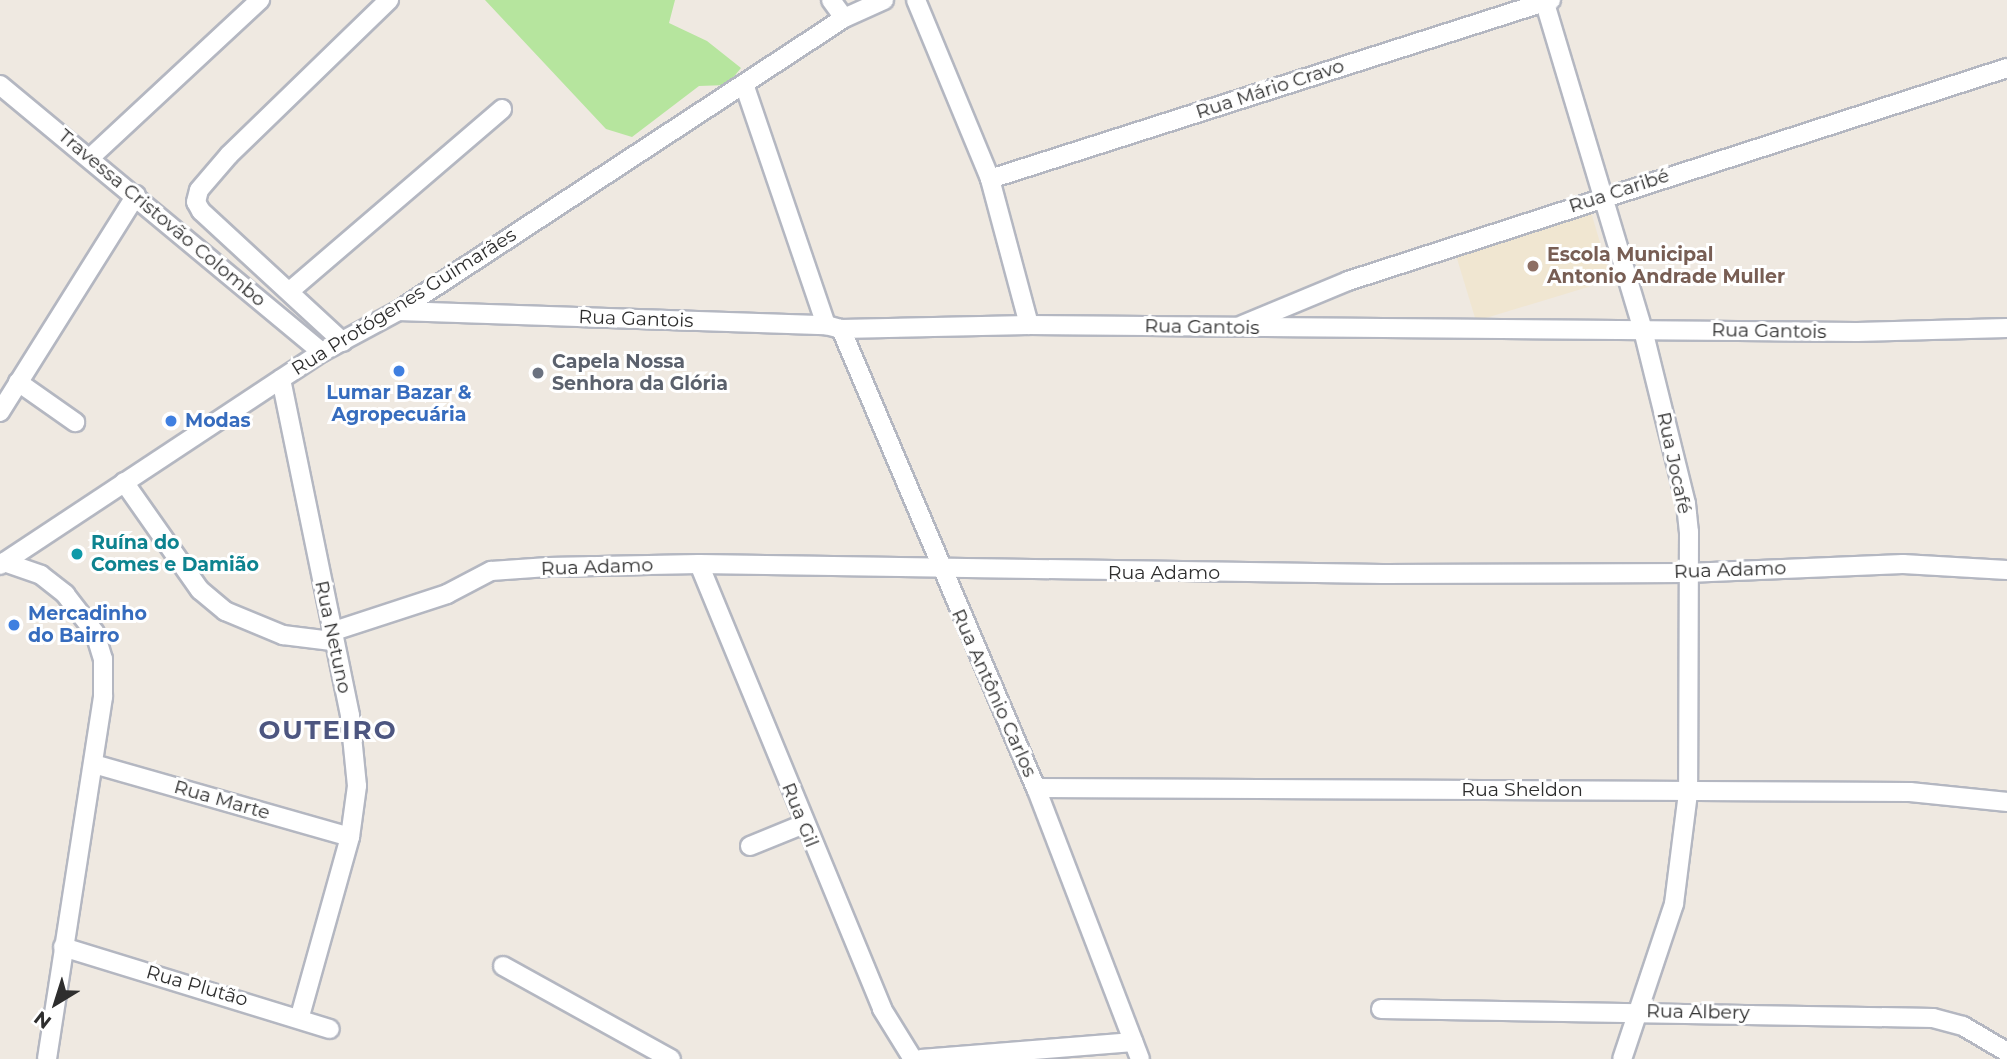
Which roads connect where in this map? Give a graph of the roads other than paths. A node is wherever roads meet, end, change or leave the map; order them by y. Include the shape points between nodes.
1 (260, 0) edge
2 (389, 0) edge
3 (831, 0) edge
4 (884, 0) edge
5 (916, 0) edge
6 (1546, 1) edge
7 (844, 18) junction
8 (2007, 68) edge
9 (744, 84) junction
10 (0, 85) edge
11 (502, 110) dead end
12 (91, 156) junction
13 (990, 179) junction
14 (136, 195) junction
15 (1600, 197) junction
16 (291, 290) junction
17 (398, 311) junction
18 (1029, 326) junction
19 (834, 327) junction
20 (1236, 328) junction
21 (2007, 328) edge
22 (1643, 330) junction
23 (343, 342) junction
24 (322, 352) junction
25 (281, 379) junction
26 (18, 382) junction
27 (0, 412) edge
28 (75, 422) dead end
29 (124, 482) junction
30 (2, 563) edge
31 (699, 564) junction
32 (2007, 570) edge
33 (941, 571) junction
34 (1687, 573) junction
35 (332, 637) junction
36 (94, 764) junction
37 (1035, 788) junction
38 (1688, 793) junction
39 (2007, 802) edge
40 (804, 824) junction
41 (350, 837) junction
42 (750, 846) dead end
43 (63, 947) junction
44 (503, 966) dead end
45 (1381, 1009) dead end
46 (1639, 1010) junction
47 (300, 1016) junction
48 (330, 1029) dead end
49 (1136, 1051) edge
50 (2007, 1052) edge
51 (47, 1059) edge
52 (671, 1059) edge
53 (913, 1059) edge
54 (921, 1059) edge
55 (1622, 1059) edge

1 - 12 street
2 - 16 street via 229,155 199,190 196,201 201,211
3 - 7 street
4 - 7 street, Rua Protógenes Guimarães
5 - 13 street
6 - 13 street, Rua Mário Cravo
6 - 15 street, Rua Jocafé
7 - 9 street, Rua Protógenes Guimarães
8 - 15 street, Rua Caribé
9 - 17 street, Rua Protógenes Guimarães
9 - 19 street, Rua Antônio Carlos
10 - 12 street, Travessa Cristovão Colombo
11 - 16 street
12 - 14 street, Travessa Cristovão Colombo
13 - 18 street
14 - 24 street, Travessa Cristovão Colombo
14 - 26 street
15 - 20 street, Rua Caribé via 1348,281
15 - 22 street, Rua Jocafé
16 - 23 street
17 - 19 street, Rua Gantois
17 - 23 street, Rua Protógenes Guimarães
18 - 19 street, Rua Gantois
18 - 20 street, Rua Gantois
19 - 33 street, Rua Antônio Carlos
20 - 22 street, Rua Gantois
21 - 22 street, Rua Gantois
22 - 34 street, Rua Jocafé via 1686,504
23 - 24 street, Rua Protógenes Guimarães
24 - 25 street, Rua Protógenes Guimarães
25 - 29 street, Rua Protógenes Guimarães
25 - 35 street, Rua Netuno
26 - 27 street
26 - 28 street
29 - 30 street, Rua Protógenes Guimarães
29 - 35 street via 201,590 225,611 283,635
30 - 36 street via 41,575 65,594 95,633 103,659 103,696
31 - 33 street, Rua Adamo
31 - 35 street, Rua Adamo via 491,571 447,594
31 - 40 street, Rua Gil
32 - 34 street, Rua Adamo via 1903,564
33 - 34 street, Rua Adamo
33 - 37 street, Rua Antônio Carlos
34 - 38 street, Rua Jocafé
35 - 41 street, Rua Netuno via 355,753 357,786
36 - 41 street, Rua Marte
36 - 43 street
37 - 38 street, Rua Sheldon
37 - 49 street, Rua Antônio Carlos
38 - 39 street, Rua Sheldon via 1910,793
38 - 46 street, Rua Jocafé via 1674,904
40 - 42 street
40 - 53 street, Rua Gil via 882,1009
41 - 47 street, Rua Netuno
43 - 47 street, Rua Plutão
43 - 51 street
44 - 52 street
45 - 46 street, Rua Albery
46 - 50 street, Rua Albery via 1933,1018 1964,1026
46 - 55 street, Rua Jocafé
47 - 48 street, Rua Plutão
49 - 54 street

